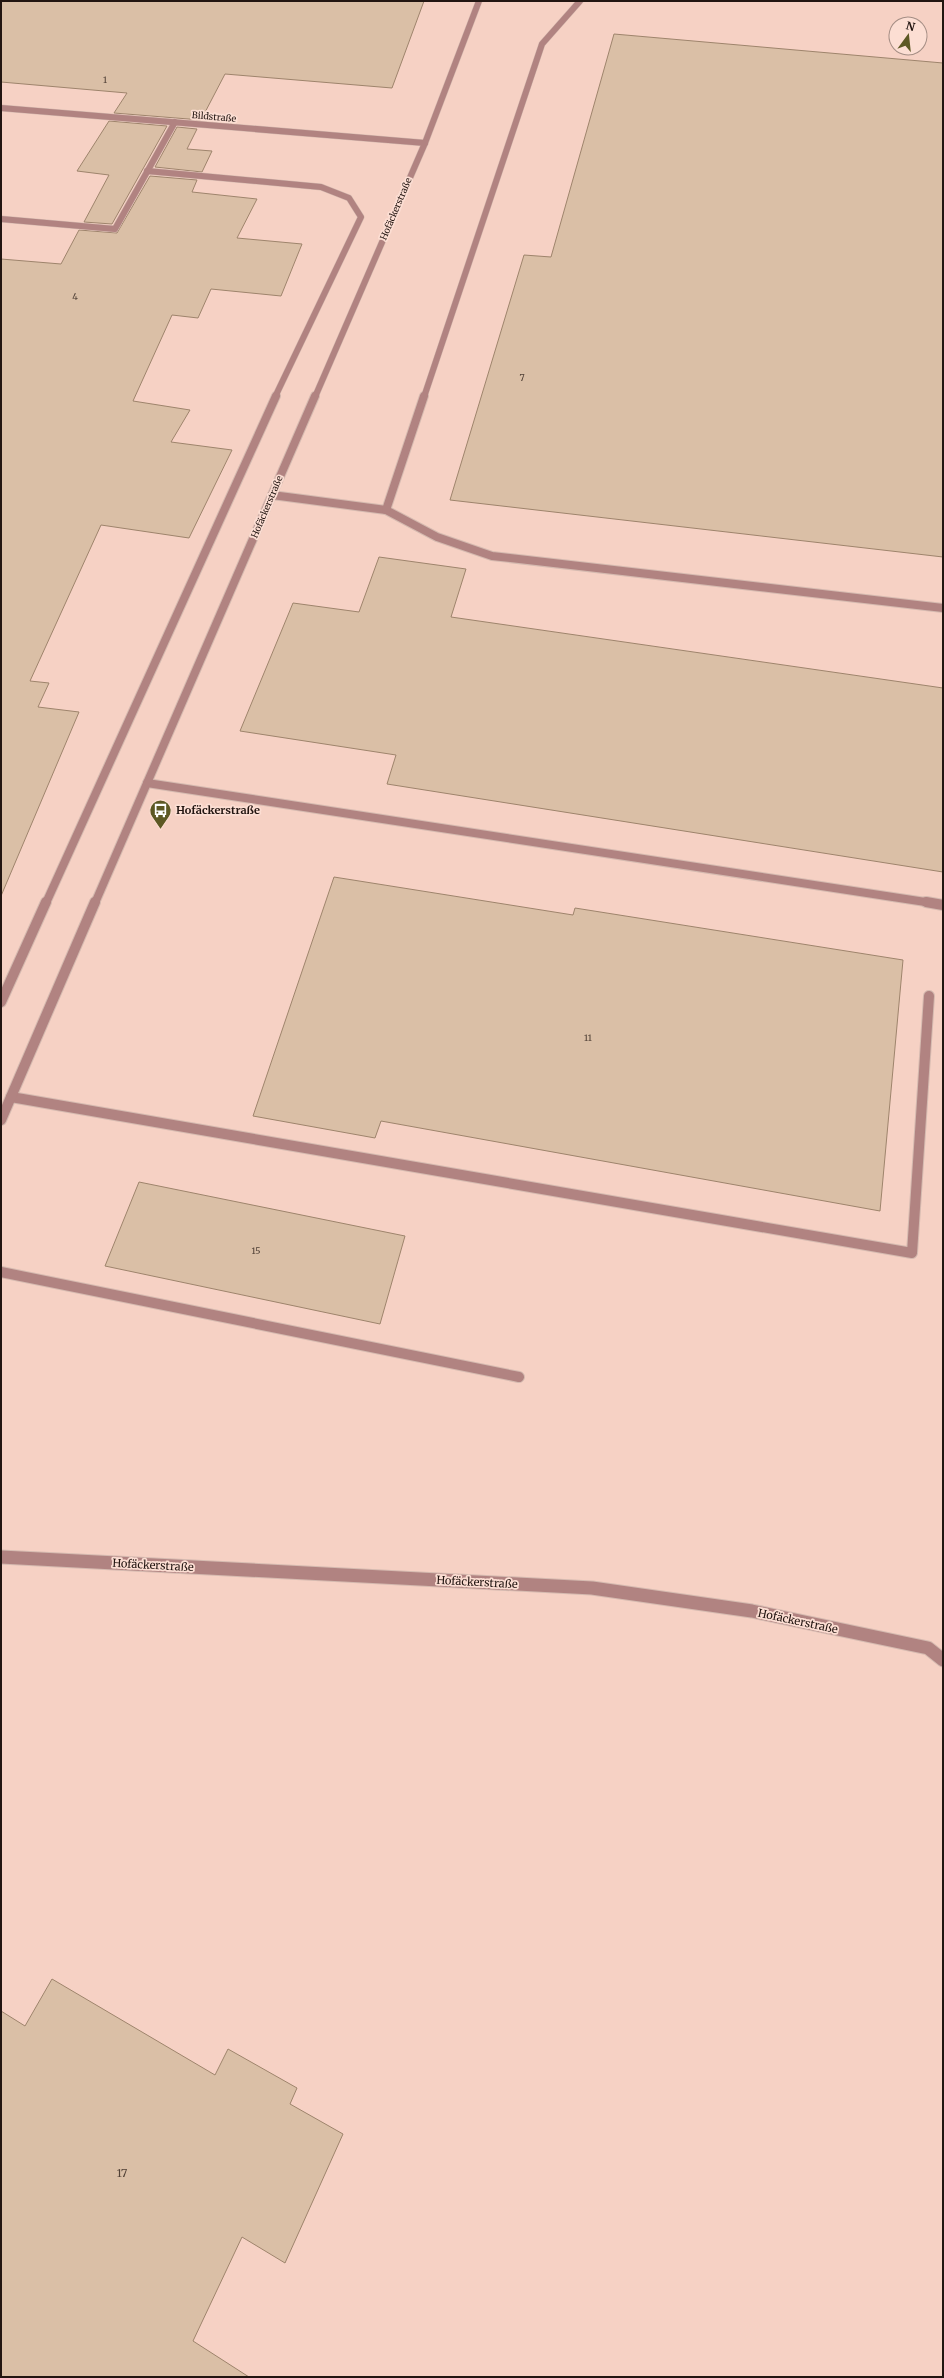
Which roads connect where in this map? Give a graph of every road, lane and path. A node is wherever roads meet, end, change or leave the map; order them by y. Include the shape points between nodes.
1 (480, 1) edge
2 (580, 1) edge
3 (1, 108) edge
4 (175, 122) junction
5 (425, 143) junction
6 (147, 171) junction
7 (1, 219) edge
8 (272, 495) junction
9 (386, 510) junction
10 (943, 608) edge
11 (147, 783) junction
12 (943, 905) edge
13 (929, 996) dead end
14 (1, 1002) edge
15 (11, 1097) junction
16 (1, 1120) edge
17 (1, 1272) edge
18 (519, 1377) dead end
19 (1, 1556) edge
20 (943, 1660) edge

1 - 5 street, Hofäckerstraße
2 - 9 street via 542,44
3 - 4 street, Bildstraße
4 - 5 street, Bildstraße
4 - 6 street
5 - 8 street, Hofäckerstraße
6 - 7 street via 115,229
6 - 14 street via 321,187 349,198 360,217
8 - 9 street
8 - 11 street, Hofäckerstraße
9 - 10 street via 437,537 492,556
11 - 12 street
11 - 15 street, Hofäckerstraße
13 - 15 street via 912,1253
15 - 16 street, Hofäckerstraße
17 - 18 street
19 - 20 street, Hofäckerstraße via 592,1588 752,1611 928,1648

